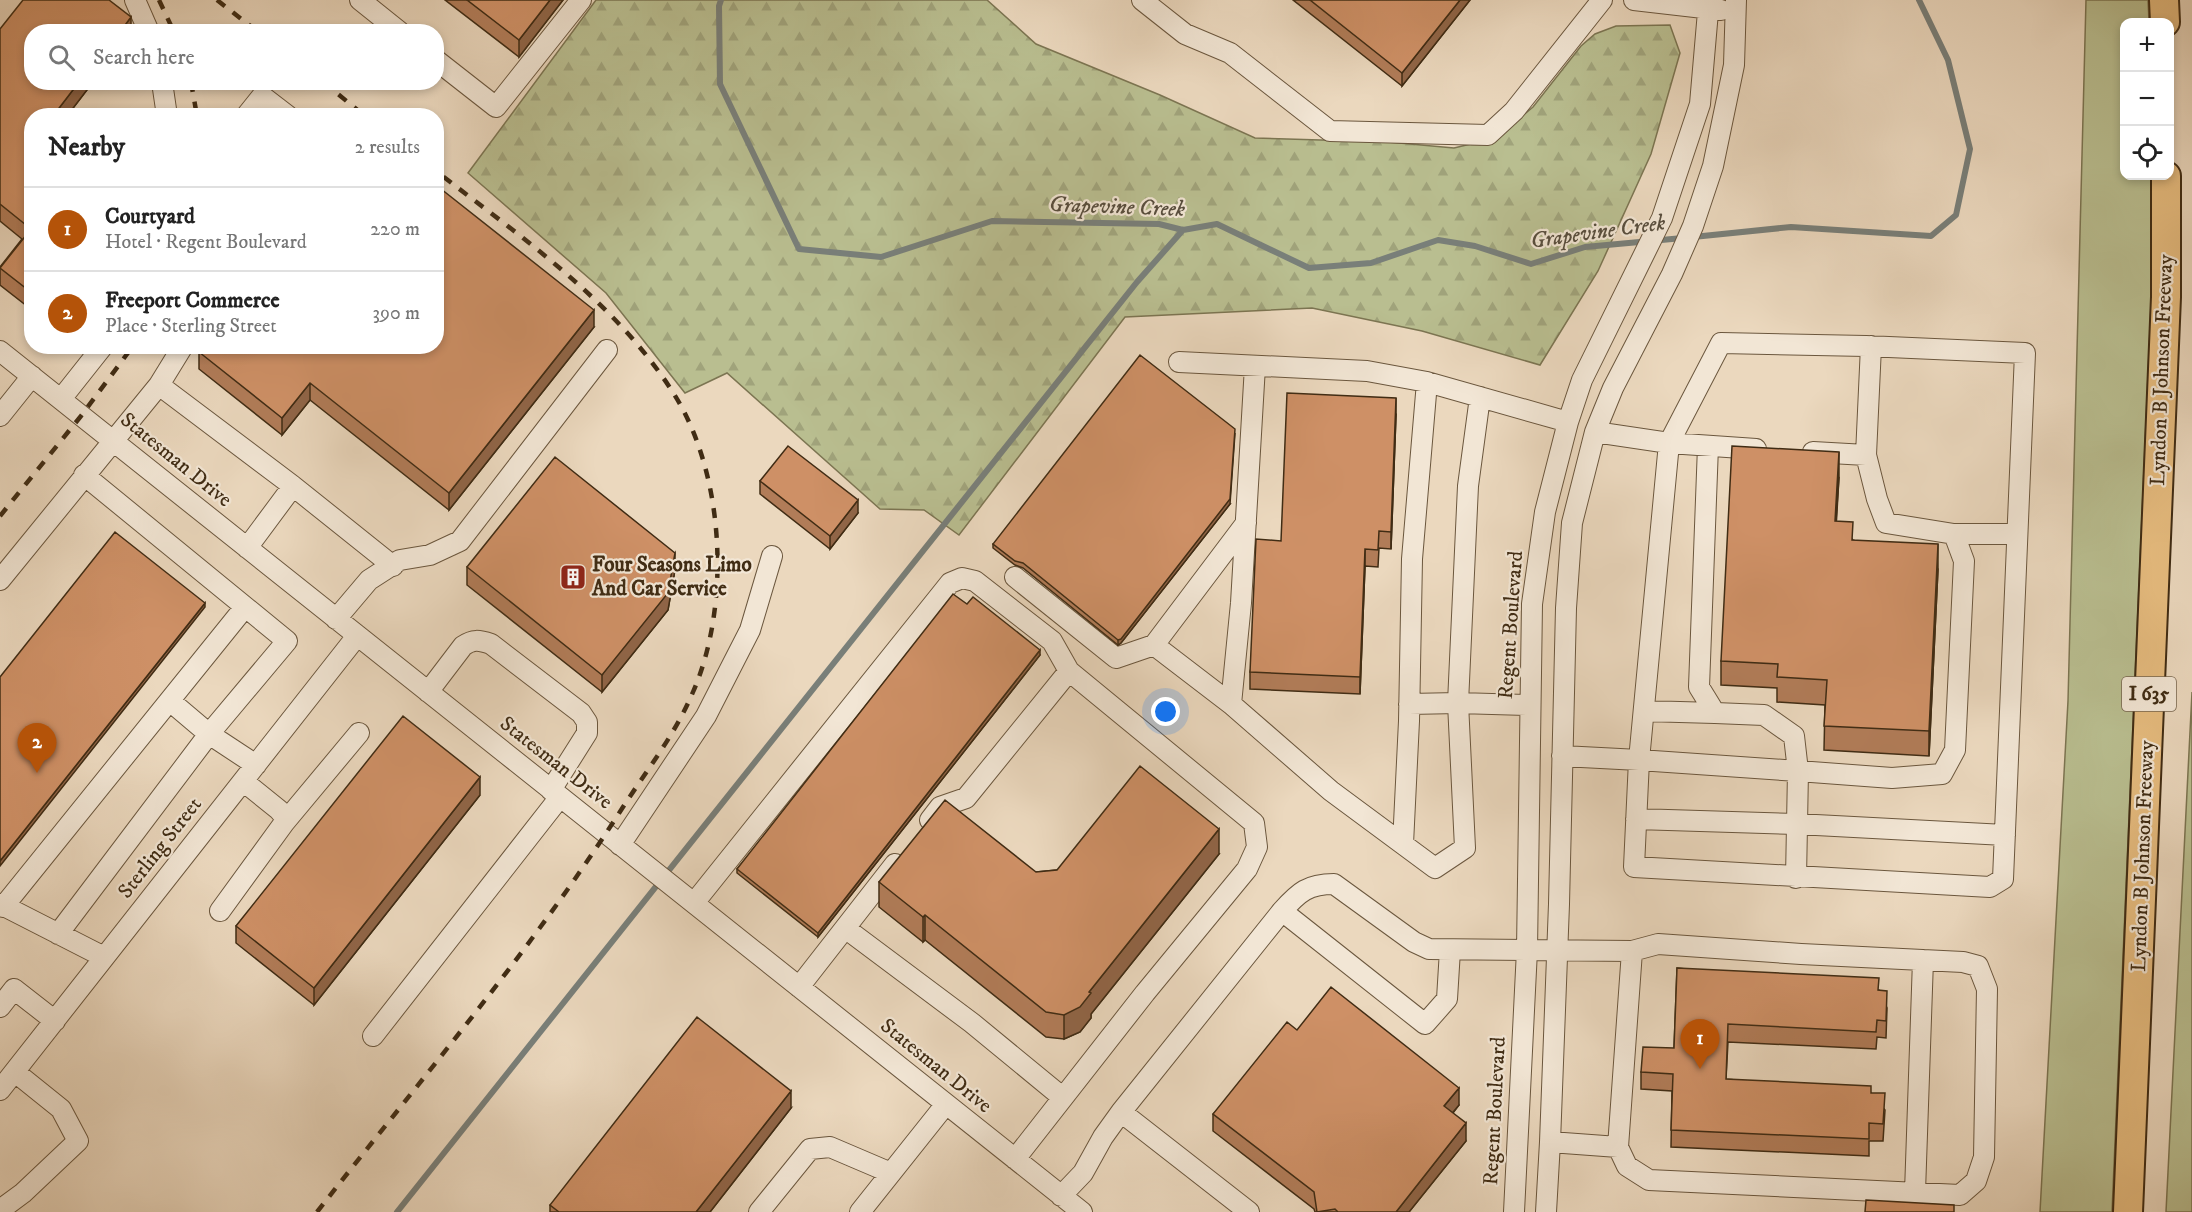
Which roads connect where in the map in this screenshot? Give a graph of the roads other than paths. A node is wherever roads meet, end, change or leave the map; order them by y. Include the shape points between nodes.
1 (135, 0) edge
2 (360, 0) edge
3 (581, 0) edge
4 (1142, 0) edge
5 (1602, 0) edge
6 (1634, 0) edge
7 (2164, 0) edge
8 (1709, 5) edge
9 (1736, 5) edge
10 (2165, 18) edge
11 (146, 24) edge
12 (390, 24) edge
13 (444, 66) edge
14 (163, 90) edge
15 (166, 108) edge
16 (252, 108) edge
17 (278, 108) edge
18 (2166, 180) edge
19 (1871, 346) junction
20 (608, 350) dead end
21 (0, 351) edge
22 (97, 354) edge
23 (178, 354) edge
24 (1179, 362) dead end
25 (1255, 366) junction
26 (32, 376) junction
27 (1427, 382) junction
28 (159, 385) junction
29 (1480, 397) junction
30 (61, 399) junction
31 (0, 416) edge
32 (1568, 422) junction
33 (1595, 432) junction
34 (112, 440) junction
35 (1669, 442) junction
36 (1708, 446) junction
37 (1775, 450) edge
38 (1798, 451) edge
39 (1866, 455) junction
40 (84, 475) junction
41 (293, 486) junction
42 (1246, 523) junction
43 (1954, 534) junction
44 (2017, 534) junction
45 (247, 548) junction
46 (772, 556) dead end
47 (393, 566) junction
48 (1015, 577) dead end
49 (0, 580) edge
50 (245, 607) junction
51 (336, 619) junction
52 (357, 636) junction
53 (1154, 645) junction
54 (1069, 671) junction
55 (428, 692) junction
56 (170, 701) junction
57 (1458, 703) junction
58 (1231, 704) junction
59 (1409, 704) junction
60 (1530, 705) junction
61 (1644, 711) junction
62 (1715, 713) junction
63 (359, 733) dead end
64 (209, 734) junction
65 (1562, 756) junction
66 (1639, 760) junction
67 (256, 765) junction
68 (1798, 771) junction
69 (243, 781) junction
70 (556, 794) junction
71 (1636, 819) junction
72 (284, 823) junction
73 (1797, 824) junction
74 (919, 834) edge
75 (2004, 835) junction
76 (1403, 844) junction
77 (625, 849) junction
78 (905, 851) edge
79 (1796, 878) junction
80 (694, 903) junction
81 (2, 905) edge
82 (220, 910) dead end
83 (1282, 911) junction
84 (845, 928) junction
85 (58, 934) junction
86 (1450, 950) junction
87 (1527, 950) junction
88 (1557, 951) junction
89 (1632, 951) junction
90 (104, 957) junction
91 (1923, 960) junction
92 (799, 987) junction
93 (0, 1007) edge
94 (55, 1021) junction
95 (373, 1036) dead end
96 (15, 1071) junction
97 (0, 1090) edge
98 (1062, 1097) junction
99 (946, 1104) junction
100 (1121, 1112) junction
101 (1550, 1143) junction
102 (1618, 1147) junction
103 (1015, 1159) junction
104 (891, 1173) junction
105 (1915, 1192) junction
106 (1061, 1196) junction
107 (0, 1210) edge
108 (759, 1212) edge
109 (860, 1212) edge
110 (1082, 1212) edge
111 (1249, 1212) edge
112 (1515, 1212) edge
113 (1546, 1212) edge
114 (2128, 1212) edge

1 - 11 street
2 - 12 street
3 - 13 street via 496,107
4 - 5 street via 1185,34 1230,53 1330,131 1488,135 1514,111
6 - 8 street
7 - 10 highway
8 - 9 street
8 - 32 street, Regent Boulevard via 1700,104 1662,218 1582,380
9 - 33 street via 1734,65 1713,166 1672,274 1613,388
14 - 15 street
16 - 17 street via 262,96
18 - 114 highway, Lyndon B Johnson Freeway / I 635 via 2166,297
19 - 35 street via 1721,343
19 - 39 street
19 - 44 street via 2025,353
20 - 47 street via 460,541 430,555 400,560
21 - 26 street, Statesman Drive
22 - 30 street
23 - 28 street
24 - 25 street
25 - 27 street via 1367,371
25 - 42 street
26 - 30 street, Statesman Drive
26 - 31 street
27 - 29 street
27 - 59 street via 1412,559
28 - 34 street
28 - 41 street
29 - 32 street
29 - 57 street via 1468,486
30 - 34 street, Statesman Drive
32 - 60 street, Regent Boulevard via 1545,512 1534,592
33 - 35 street
33 - 65 street via 1572,523
34 - 40 street
34 - 45 street, Statesman Drive
35 - 36 street
35 - 61 street
36 - 37 street
36 - 62 street via 1699,687
38 - 39 street
39 - 43 street via 1886,523
40 - 49 street
40 - 50 street
41 - 45 street
41 - 47 street
42 - 53 street
42 - 58 street
43 - 44 street
43 - 68 street via 1964,561 1955,750 1942,774 1892,778
44 - 75 street
45 - 51 street, Statesman Drive
46 - 77 street via 750,630 711,706
47 - 51 street via 369,580
48 - 53 street via 1116,658
50 - 56 street
50 - 64 street via 287,641
51 - 52 street, Statesman Drive
52 - 55 street, Statesman Drive
52 - 67 street, Sterling Street
53 - 58 street
54 - 74 street via 966,798 940,807
54 - 80 street via 1052,641 975,581 962,578 950,583
54 - 98 street via 1254,823 1257,847 1247,868
55 - 70 street, Statesman Drive
55 - 70 street via 463,646 479,640 491,644 573,707 587,722 587,733
56 - 64 street
56 - 81 street
57 - 59 street
57 - 60 street
57 - 76 street via 1465,848 1435,868
58 - 76 street via 1331,791
59 - 76 street
60 - 87 street, Regent Boulevard
61 - 62 street
61 - 66 street
62 - 68 street via 1764,715 1794,736
63 - 72 street
64 - 67 street
64 - 85 street
65 - 66 street
65 - 88 street
66 - 68 street
66 - 71 street
67 - 69 street, Sterling Street
68 - 73 street
69 - 72 street via 279,810
69 - 90 street, Sterling Street
70 - 77 street, Statesman Drive
70 - 95 street
71 - 73 street
71 - 79 street via 1634,867
72 - 82 street
73 - 75 street
73 - 79 street
75 - 79 street via 2003,879 1990,887
77 - 80 street, Statesman Drive
78 - 84 street
80 - 92 street, Statesman Drive
81 - 85 street
83 - 86 street via 1306,888 1334,884 1414,942
83 - 86 street via 1425,1024 1447,999
83 - 100 street
84 - 92 street
84 - 98 street via 972,1023
85 - 90 street
86 - 87 street
87 - 88 street
87 - 112 street, Regent Boulevard
88 - 89 street
88 - 101 street
89 - 91 street via 1658,944
89 - 102 street
90 - 94 street, Sterling Street
91 - 105 street
91 - 105 street via 1978,966 1988,989 1984,1157 1976,1180 1960,1195
92 - 99 street, Statesman Drive
93 - 94 street via 14,989
94 - 96 street, Sterling Street
96 - 97 street, Sterling Street
96 - 107 street via 61,1109 78,1141
98 - 103 street
99 - 103 street, Statesman Drive
99 - 104 street
100 - 106 street via 1083,1173
100 - 111 street
101 - 102 street
101 - 113 street
102 - 105 street via 1627,1166 1649,1180
103 - 106 street, Statesman Drive
104 - 108 street via 830,1147 810,1149
104 - 109 street
106 - 110 street, Statesman Drive

